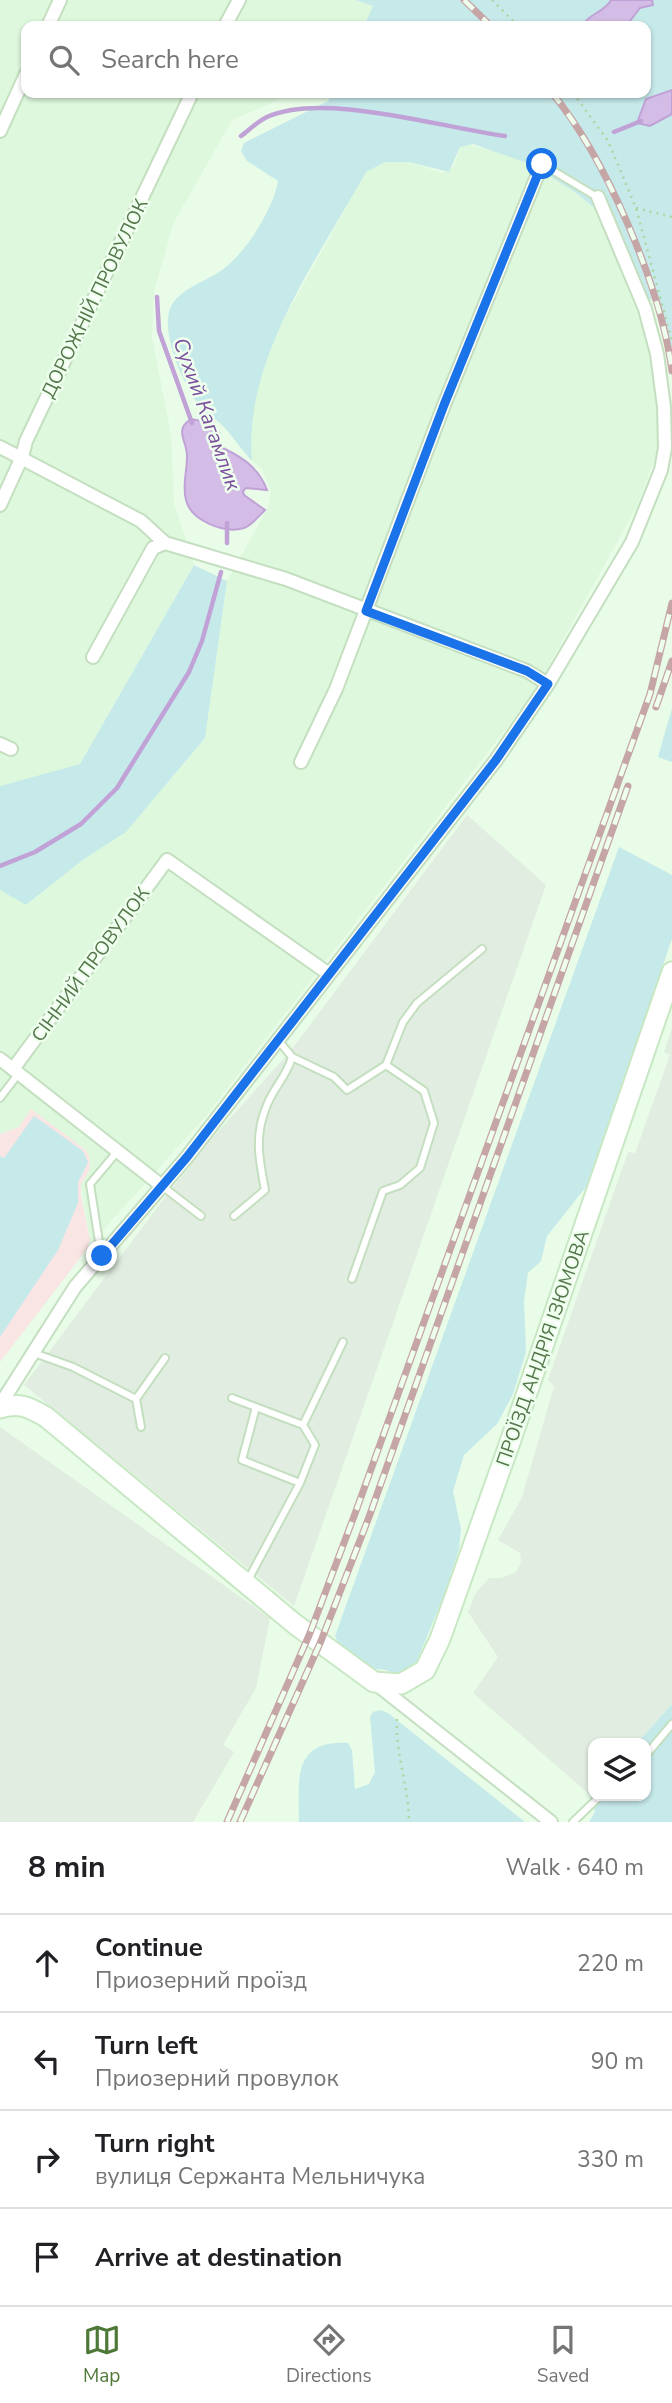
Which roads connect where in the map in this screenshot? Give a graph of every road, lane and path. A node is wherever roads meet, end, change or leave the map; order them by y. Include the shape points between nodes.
1 (60, 0) edge
2 (239, 0) edge
3 (492, 0) edge
4 (50, 21) edge
5 (228, 21) edge
6 (513, 21) edge
7 (21, 85) edge
8 (190, 98) edge
9 (577, 98) edge
10 (0, 131) edge
11 (542, 164) joint
12 (598, 197) joint
13 (636, 208) junction
14 (672, 217) edge
15 (672, 341) edge
16 (0, 447) edge
17 (22, 457) junction
18 (0, 505) edge
19 (165, 542) junction
20 (366, 611) junction
21 (93, 657) dead end
22 (548, 684) junction
23 (301, 762) dead end
24 (482, 949) dead end
25 (672, 972) edge
26 (329, 974) junction
27 (278, 1040) junction
28 (292, 1057) junction
29 (0, 1059) edge
30 (386, 1065) junction
31 (16, 1071) junction
32 (0, 1098) edge
33 (117, 1152) junction
34 (162, 1185) junction
35 (201, 1216) dead end
36 (234, 1216) dead end
37 (102, 1256) junction
38 (352, 1279) dead end
39 (343, 1342) dead end
40 (32, 1352) junction
41 (165, 1358) dead end
42 (232, 1398) dead end
43 (136, 1399) junction
44 (0, 1407) edge
45 (256, 1407) junction
46 (303, 1425) junction
47 (141, 1427) dead end
48 (300, 1483) junction
49 (246, 1583) junction
50 (374, 1682) junction
51 (398, 1702) junction
52 (672, 1724) edge
53 (651, 1749) edge
54 (595, 1801) edge
55 (409, 1822) edge
56 (551, 1822) edge
57 (573, 1822) edge

1 - 4 street
2 - 5 street
3 - 6 path
7 - 10 street
8 - 17 street, ДОРОЖНІЙ ПРОВУЛОК
9 - 13 path via 608,141
11 - 12 lane
11 - 20 street
12 - 22 street via 631,272 657,354 665,448 654,494 632,542
13 - 14 path
13 - 15 path
16 - 17 street
17 - 18 street, ДОРОЖНІЙ ПРОВУЛОК
17 - 19 street via 141,521
19 - 20 street via 286,579
19 - 21 street via 153,548
20 - 22 street via 527,671
20 - 23 street
22 - 26 street via 496,760
24 - 30 lane via 417,1003 403,1022
25 - 50 street, ПРОЇЗД АНДРІЯ ІЗЮМОВА via 440,1639 425,1670 401,1684
26 - 27 street
26 - 31 street, СІННИЙ ПРОВУЛОК via 167,860
27 - 28 lane
27 - 34 street
28 - 30 lane via 334,1077 347,1090
28 - 36 lane via 287,1074 267,1104 256,1147 265,1190
29 - 31 street
30 - 38 lane via 424,1091 434,1123 420,1168 400,1185 383,1191
31 - 32 lane
31 - 33 street
33 - 34 street
33 - 37 lane via 90,1184
34 - 35 lane
34 - 37 street
37 - 40 street via 75,1287
39 - 46 lane
40 - 43 lane
40 - 44 street
41 - 43 lane
42 - 45 lane
43 - 47 lane
44 - 49 street via 29,1407 46,1417
45 - 46 lane
45 - 48 lane via 242,1460
46 - 48 lane via 315,1445
48 - 49 lane
49 - 50 street
50 - 51 street
51 - 55 path via 396,1735
51 - 56 street
52 - 53 lane
54 - 57 lane

